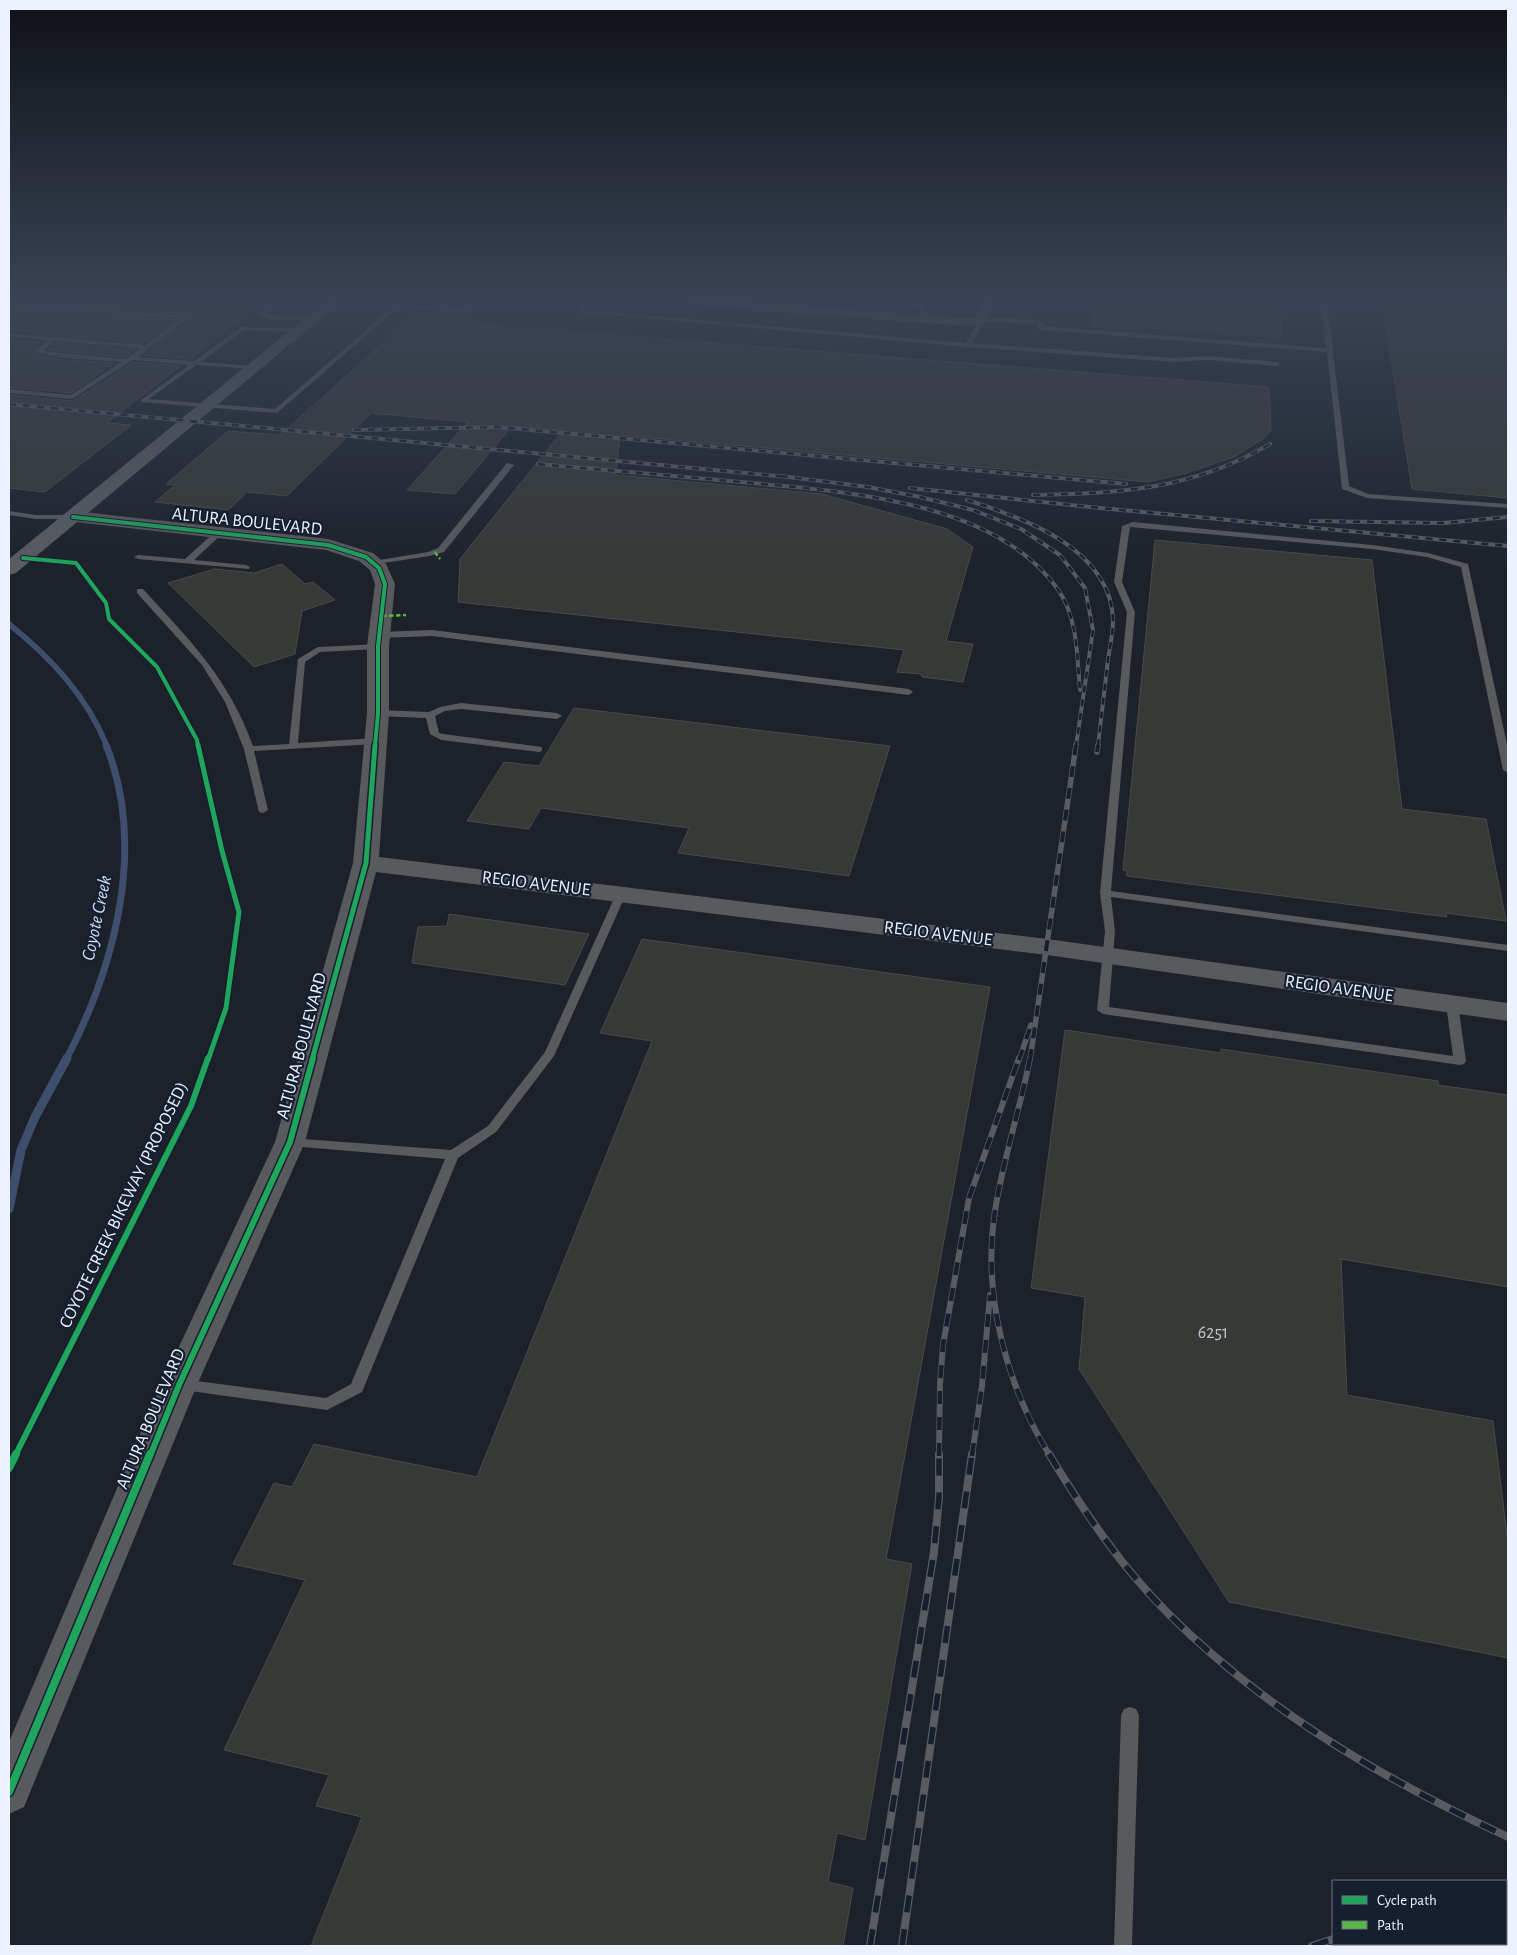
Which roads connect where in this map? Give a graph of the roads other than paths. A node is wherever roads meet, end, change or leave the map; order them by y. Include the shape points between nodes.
1 (29, 392) edge
2 (79, 392) edge
3 (156, 392) edge
4 (225, 392) edge
5 (298, 392) edge
6 (1334, 392) edge
7 (207, 407) junction
8 (510, 465) dead end
9 (1508, 506) edge
10 (9, 513) edge
11 (73, 517) junction
12 (219, 533) junction
13 (138, 557) dead end
14 (187, 562) junction
15 (373, 563) junction
16 (14, 565) edge
17 (246, 567) dead end
18 (140, 590) dead end
19 (379, 641) junction
20 (909, 692) dead end
21 (378, 713) junction
22 (430, 715) junction
23 (557, 716) dead end
24 (376, 741) junction
25 (293, 746) junction
26 (249, 749) junction
27 (539, 749) dead end
28 (1508, 770) edge
29 (263, 810) dead end
30 (366, 863) junction
31 (1105, 893) junction
32 (621, 894) junction
33 (1508, 948) edge
34 (1109, 956) junction
35 (1452, 1004) junction
36 (1508, 1012) edge
37 (290, 1142) junction
38 (453, 1155) junction
39 (179, 1385) junction
40 (1130, 1715) dead end
41 (9, 1792) edge
42 (1123, 1946) edge

1 - 2 lane via 72,397
3 - 7 lane via 144,401
4 - 7 main road
5 - 7 lane via 277,411
6 - 9 lane via 1345,487 1367,496
7 - 11 main road
8 - 15 lane via 441,550
10 - 11 lane
11 - 12 street, ALTURA BOULEVARD
11 - 16 main road
12 - 14 lane
12 - 15 street, ALTURA BOULEVARD via 328,545 355,552
13 - 14 lane
14 - 17 lane
15 - 19 street, ALTURA BOULEVARD via 379,568 385,584
18 - 26 lane via 214,674 242,723
19 - 20 lane via 432,633
19 - 21 street, ALTURA BOULEVARD
19 - 25 lane via 318,650 301,660
21 - 22 lane
21 - 24 street, ALTURA BOULEVARD
22 - 23 lane via 461,706
22 - 27 lane via 435,734 441,737
24 - 25 lane
24 - 30 street, ALTURA BOULEVARD
25 - 26 lane
26 - 29 lane
28 - 31 lane via 1465,566 1428,555 1372,547 1133,524 1126,526 1118,582 1131,612
30 - 32 street, REGIO AVENUE
30 - 37 street, ALTURA BOULEVARD
31 - 33 lane
31 - 34 lane via 1110,931
32 - 34 street, REGIO AVENUE
32 - 38 lane via 550,1053 492,1129
34 - 35 street, REGIO AVENUE
34 - 35 lane via 1103,1010 1460,1061
35 - 36 street, REGIO AVENUE
37 - 38 lane
37 - 39 street, ALTURA BOULEVARD
38 - 39 lane via 356,1388 327,1404
39 - 41 street, ALTURA BOULEVARD
40 - 42 lane

